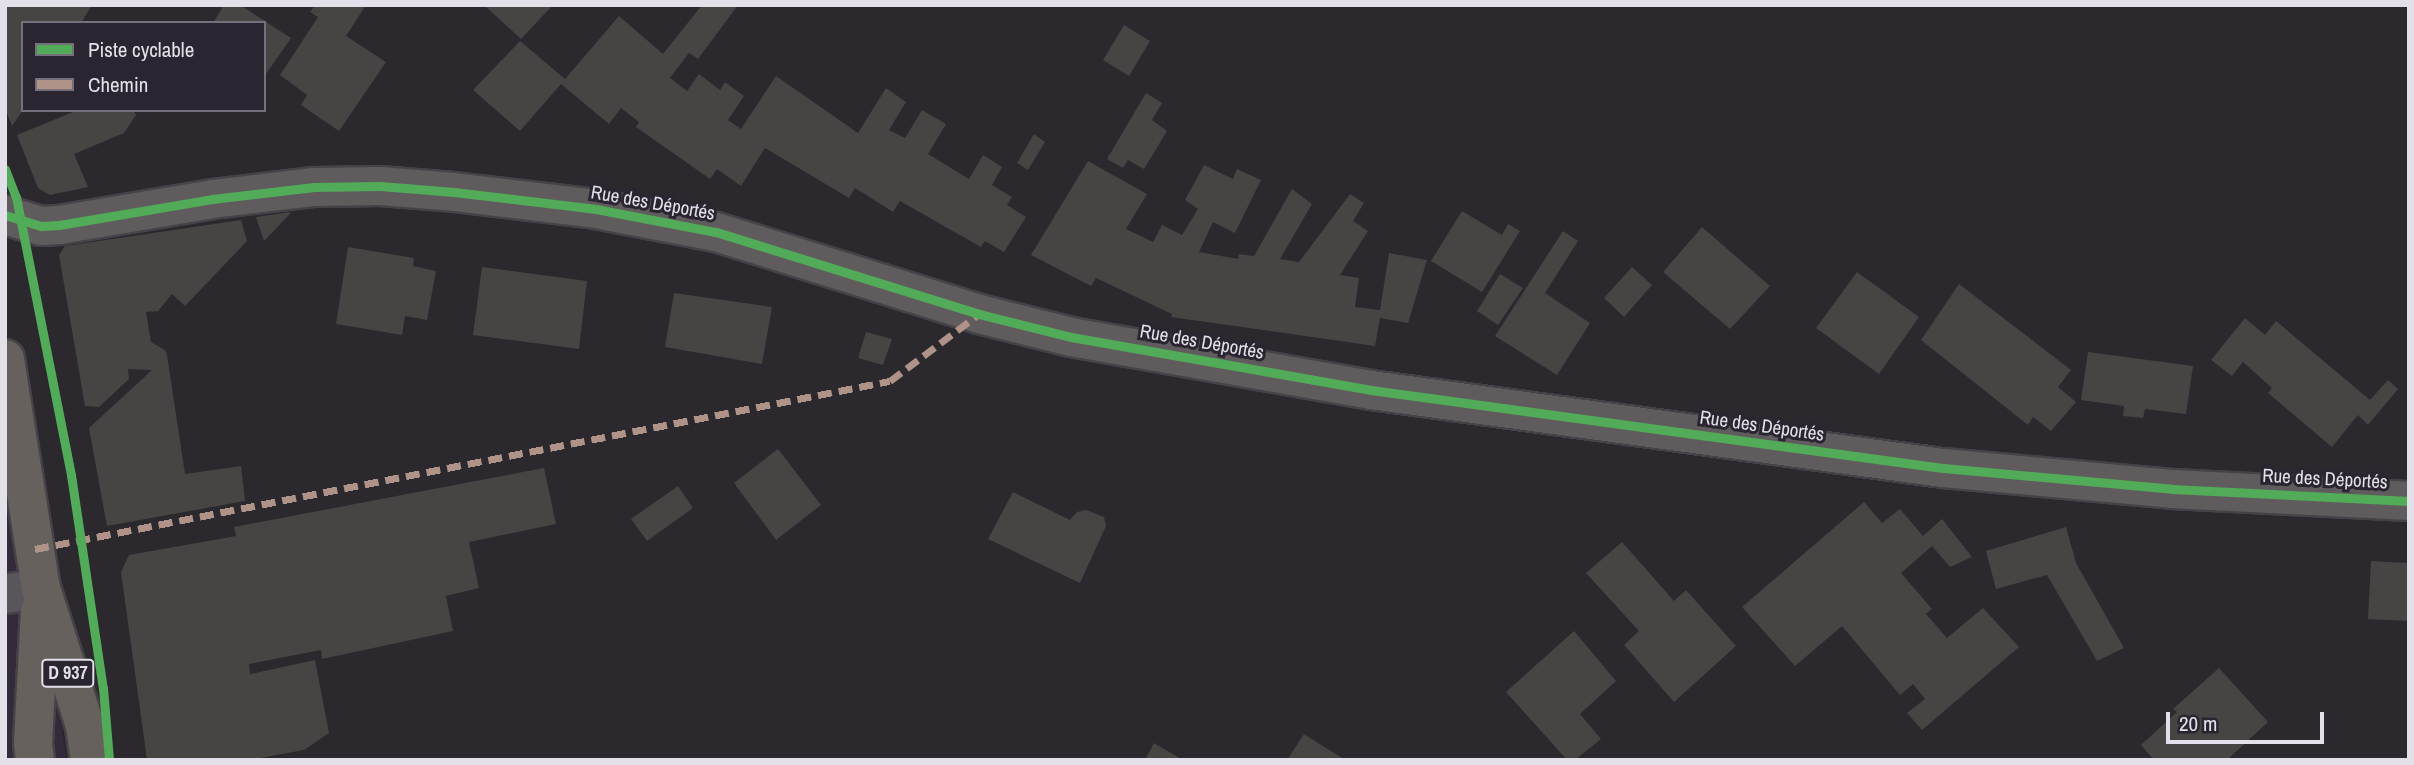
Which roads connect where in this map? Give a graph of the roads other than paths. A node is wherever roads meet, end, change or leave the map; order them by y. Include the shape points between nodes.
1 (5, 215) edge
2 (5, 359) edge
3 (2409, 501) edge
4 (23, 591) edge
5 (35, 760) edge
6 (90, 760) edge

1 - 3 street, Rue des Déportés via 41,226 314,187 454,192 596,209 716,232 979,314 1071,337 1371,390 1942,468 2172,489
2 - 4 main road, D 937
4 - 5 main road, D 937
4 - 6 main road, D 937 via 85,726

